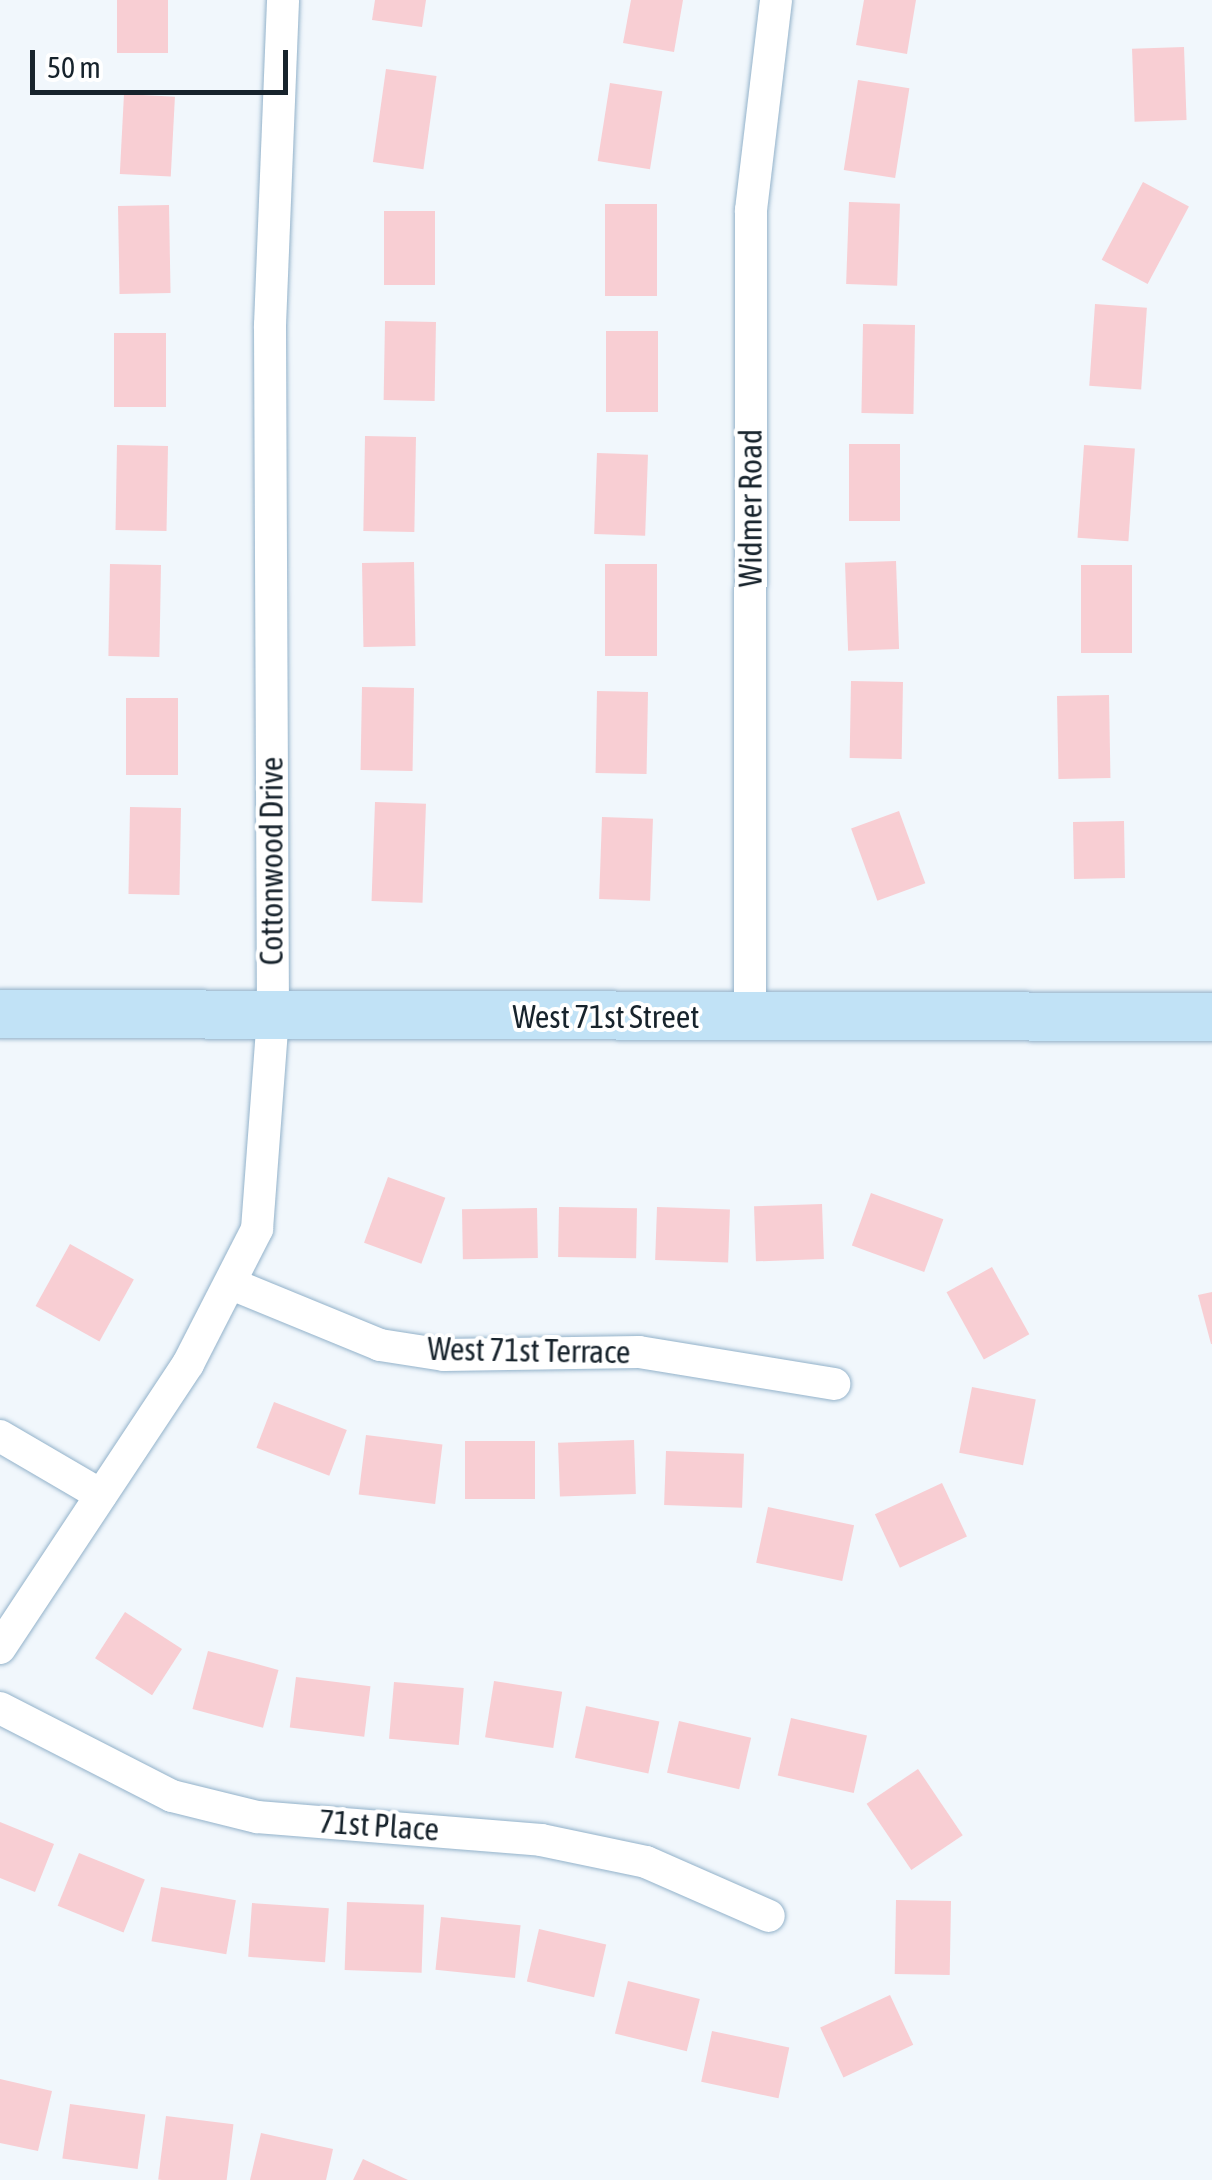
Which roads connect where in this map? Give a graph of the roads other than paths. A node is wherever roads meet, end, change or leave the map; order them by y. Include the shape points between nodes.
1 (282, 0) edge
2 (776, 0) edge
3 (0, 1014) edge
4 (273, 1016) junction
5 (1212, 1017) edge
6 (750, 1018) junction
7 (234, 1284) junction
8 (834, 1384) dead end
9 (0, 1436) edge
10 (101, 1495) junction
11 (0, 1648) edge
12 (0, 1708) edge
13 (769, 1916) dead end

1 - 4 street, Cottonwood Drive via 270,325
2 - 6 street, Widmer Road via 752,210
3 - 4 street, West 71st Street
4 - 6 street, West 71st Street
4 - 7 street, Cottonwood Drive via 257,1229
5 - 6 street, West 71st Street
7 - 8 street, West 71st Terrace via 380,1345 444,1355 638,1352
7 - 10 street, Cottonwood Drive
9 - 10 street
10 - 11 street, Cottonwood Drive
12 - 13 street, 71st Place via 172,1796 257,1817 541,1840 646,1862

